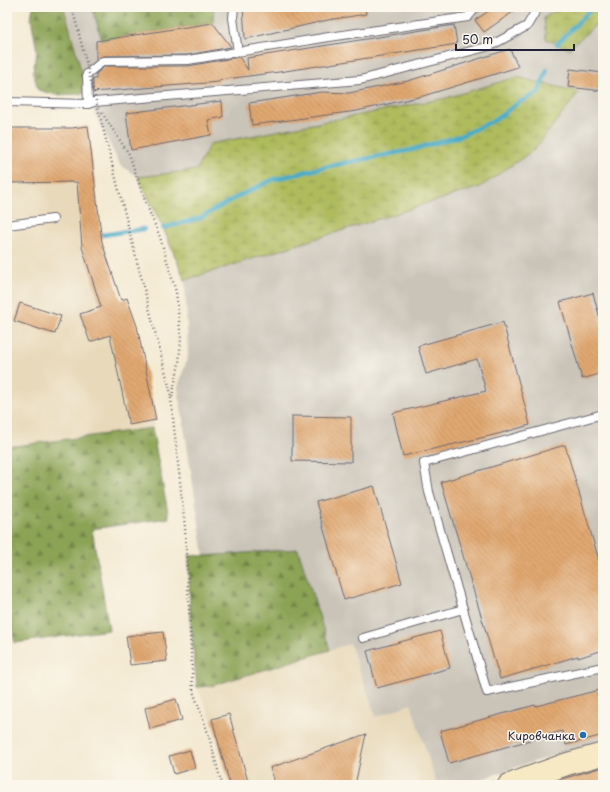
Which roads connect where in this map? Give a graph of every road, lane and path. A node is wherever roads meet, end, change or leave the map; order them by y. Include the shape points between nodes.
1 (72, 7) edge
2 (234, 7) edge
3 (476, 7) edge
4 (538, 7) edge
5 (238, 52) junction
6 (7, 102) edge
7 (91, 103) junction
8 (53, 219) dead end
9 (7, 225) edge
10 (172, 399) junction
11 (603, 414) edge
12 (463, 609) junction
13 (363, 638) dead end
14 (603, 667) edge
15 (603, 754) edge
16 (222, 785) edge
17 (509, 785) edge

1 - 10 path, bridge
2 - 5 lane
3 - 5 lane via 468,18
4 - 7 lane via 527,26 490,46 360,80
5 - 7 lane via 188,60 102,61 87,74
6 - 7 lane
7 - 10 path via 129,154 160,236 176,292 181,339
8 - 9 lane
10 - 16 path via 185,527 193,691
11 - 12 lane via 424,463 429,492
12 - 13 lane
12 - 14 lane via 487,692
15 - 17 street

